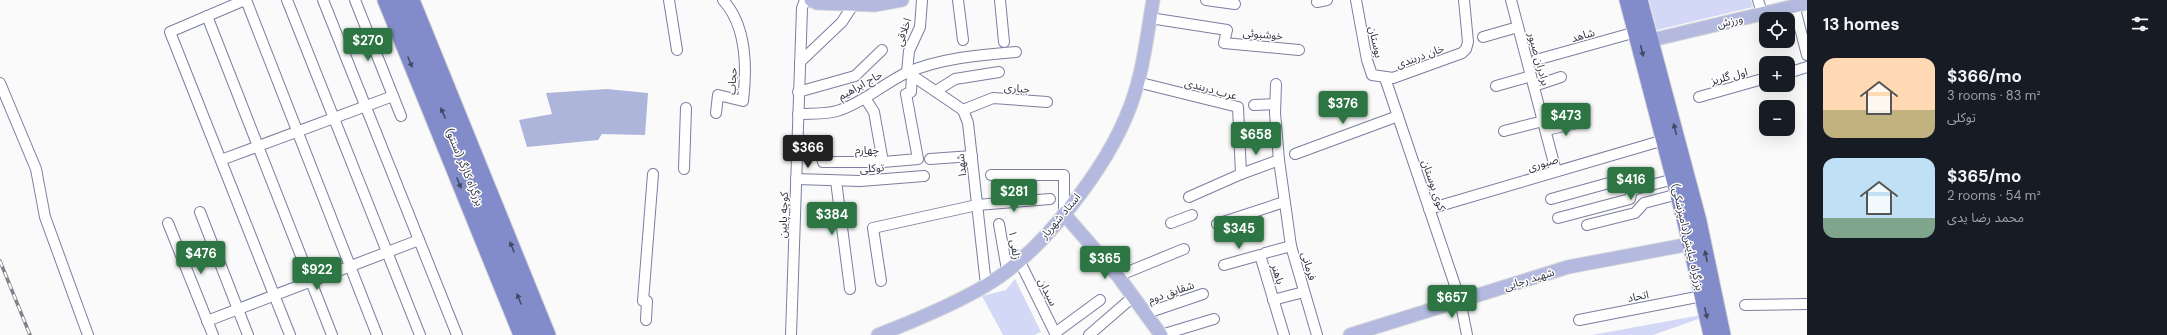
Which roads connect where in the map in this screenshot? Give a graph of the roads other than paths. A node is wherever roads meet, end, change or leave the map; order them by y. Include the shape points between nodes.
1 (246, 0) edge
2 (287, 0) edge
3 (324, 0) edge
4 (355, 0) edge
5 (385, 0) edge
6 (397, 0) edge
7 (412, 0) edge
8 (669, 0) edge
9 (723, 0) edge
10 (805, 0) edge
11 (811, 0) edge
12 (902, 0) edge
13 (922, 0) edge
14 (958, 0) edge
15 (1000, 0) edge
16 (1146, 0) edge
17 (1153, 0) edge
18 (1206, 0) edge
19 (1464, 0) edge
20 (1511, 0) edge
21 (1627, 0) edge
22 (1640, 0) edge
23 (1358, 1) edge
24 (1235, 4) dead end
25 (1801, 4) edge
26 (853, 5) junction
27 (1760, 6) edge
28 (207, 16) junction
29 (1150, 18) junction
30 (1518, 27) junction
31 (1636, 32) junction
32 (1483, 37) dead end
33 (963, 40) dead end
34 (1652, 40) junction
35 (1004, 42) dead end
36 (677, 50) dead end
37 (882, 50) dead end
38 (1299, 50) dead end
39 (1016, 52) dead end
40 (1807, 55) edge
41 (1536, 60) dead end
42 (800, 62) junction
43 (1807, 67) edge
44 (1795, 70) edge
45 (999, 72) dead end
46 (910, 74) junction
47 (1561, 77) dead end
48 (1385, 78) junction
49 (1759, 80) edge
50 (1532, 81) junction
51 (1137, 82) junction
52 (0, 83) edge
53 (1276, 84) dead end
54 (1496, 86) dead end
55 (936, 91) junction
56 (798, 92) junction
57 (393, 96) junction
58 (1699, 97) dead end
59 (865, 98) junction
60 (1046, 102) dead end
61 (1275, 104) junction
62 (1254, 105) dead end
63 (366, 106) junction
64 (686, 108) dead end
65 (963, 110) junction
66 (716, 113) dead end
67 (798, 114) junction
68 (401, 116) dead end
69 (1398, 116) junction
70 (334, 118) junction
71 (1582, 122) dead end
72 (1544, 126) junction
73 (1504, 131) dead end
74 (298, 132) junction
75 (459, 134) junction
76 (1664, 140) junction
77 (258, 146) junction
78 (797, 154) junction
79 (1294, 154) dead end
80 (972, 156) junction
81 (918, 159) joint
82 (930, 159) dead end
83 (221, 160) junction
84 (1279, 160) junction
85 (883, 162) junction
86 (684, 169) dead end
87 (1556, 171) junction
88 (653, 174) dead end
89 (1241, 174) junction
90 (991, 175) dead end
91 (924, 176) dead end
92 (796, 179) junction
93 (1674, 179) junction
94 (836, 181) junction
95 (1632, 190) junction
96 (1678, 194) junction
97 (1189, 197) dead end
98 (1050, 199) dead end
99 (1551, 199) dead end
100 (1284, 202) junction
101 (978, 205) junction
102 (1429, 209) junction
103 (200, 212) dead end
104 (1064, 214) junction
105 (1192, 215) dead end
106 (1558, 218) dead end
107 (168, 223) dead end
108 (1171, 223) dead end
109 (1000, 224) dead end
110 (1218, 224) dead end
111 (1587, 225) dead end
112 (419, 240) junction
113 (1690, 244) junction
114 (1291, 246) junction
115 (1184, 249) dead end
116 (387, 252) junction
117 (1265, 253) dead end
118 (1019, 260) junction
119 (350, 266) junction
120 (1224, 266) dead end
121 (1006, 270) junction
122 (1118, 276) junction
123 (311, 281) junction
124 (881, 281) dead end
125 (986, 286) junction
126 (850, 289) dead end
127 (1300, 293) dead end
128 (1203, 294) dead end
129 (274, 296) junction
130 (1134, 296) junction
131 (1702, 296) junction
132 (1100, 300) dead end
133 (1273, 300) junction
134 (1460, 300) junction
135 (1807, 304) edge
136 (1745, 305) dead end
137 (238, 309) junction
138 (1147, 313) junction
139 (1214, 319) dead end
140 (646, 320) dead end
141 (1579, 320) dead end
142 (207, 321) junction
143 (886, 334) edge
144 (1055, 334) edge
145 (88, 335) edge
146 (212, 335) edge
147 (248, 335) edge
148 (290, 335) edge
149 (332, 335) edge
150 (377, 335) edge
151 (420, 335) edge
152 (458, 335) edge
153 (521, 335) edge
154 (533, 335) edge
155 (548, 335) edge
156 (791, 335) edge
157 (1089, 335) edge
158 (1161, 335) edge
159 (1284, 335) edge
160 (1317, 335) edge
161 (1350, 335) edge
162 (1466, 335) edge
163 (1710, 335) edge
164 (1722, 335) edge

1 - 28 street
1 - 74 street
2 - 70 street
3 - 63 street
4 - 57 street
5 -> 153 highway, بزرگراه کارگر (سنتو)
75 -> 6 highway, بزرگراه کارگر (سنتو)
7 - 75 highway
8 - 36 street
9 - 66 street, حجاب via 732,9 740,30 747,73 743,101 718,95
10 - 42 street, کوچه پایین via 802,8
11 - 26 main road via 817,3
12 - 26 main road via 875,5
13 - 46 street, اخلاقی via 920,27 910,51
14 - 33 street
15 - 35 street
16 - 29 main road, استاد شهریار
17 - 29 main road, استاد شهریار
18 - 24 street
19 - 48 street, خان دربندی via 1468,42 1462,53 1393,78
20 - 30 street, برادران صبور
21 - 31 highway, بزرگراه نیایش(دامپزشکی)
22 - 34 highway, بزرگراه نیایش(دامپزشکی)
23 - 48 street, بوستان via 1367,60 1372,75
25 - 27 main road, ورزش
25 - 40 street
26 - 42 street via 842,22
27 - 34 main road, ورزش
28 - 77 street
28 - 83 street via 170,32
29 - 38 street, خوشبوئی via 1227,30 1224,43
29 - 51 main road, استاد شهریار via 1145,53
30 - 32 street
30 - 50 street, برادران صبور
31 - 41 street, شاهد
31 -> 76 highway, بزرگراه نیایش(دامپزشکی)
164 -> 34 highway, بزرگراه نیایش(دامپزشکی) via 1699,221
37 - 56 street via 855,76
39 - 46 street, حاج ابراهیم via 975,55
42 - 56 street, کوچه پایین
43 - 44 street
45 - 55 street via 955,79
46 - 55 street
46 - 59 street, حاج ابراهیم
46 - 81 street, اخلاقی via 911,92 906,94
47 - 50 street
48 - 69 street, کوی بوستان
49 - 58 street, اول گلریز
50 - 54 street
50 - 72 street, برادران صبور
51 - 89 street, عرب دربندی via 1238,107
51 - 104 main road, استاد شهریار via 1130,106 1112,147
52 - 145 street via 36,169 45,216
53 - 61 street, فرمانی
55 - 65 street
56 - 67 street, کوچه پایین
57 - 63 street
57 - 68 street
59 - 67 street, حاج ابراهیم via 838,111
59 - 85 street via 874,112
60 - 65 street, جباری via 993,98
61 - 62 street
61 - 84 street, فرمانی
63 - 70 street
63 - 112 street
64 - 86 street
65 - 80 street, شهدا via 968,123
67 - 78 street, کوچه پایین
69 - 79 street
69 - 102 street, کوی بوستان
70 - 74 street
70 - 116 street
71 - 72 street
72 - 73 street
72 - 87 street, برادران صبور
74 - 77 street
74 - 119 street
154 -> 75 highway, بزرگراه کارگر (سنتو)
155 -> 75 highway
76 - 87 street, صبوری
76 - 93 highway, بزرگراه نیایش(دامپزشکی)
77 - 83 street
77 - 123 street
78 - 85 street, چهارم via 821,154 823,162
78 - 92 street, کوچه پایین
80 - 82 street
80 - 101 street, شهدا
81 - 85 street, چهارم
83 - 129 street
84 - 89 street
84 - 100 street, فرمانی
87 - 102 street, صبوری
88 - 140 street via 643,301 647,302
89 - 97 street
90 - 104 street via 1064,176
91 - 94 street, توکلی
92 - 94 street, توکلی
92 - 156 street, کوچه پایین
93 - 95 street
93 - 96 highway, بزرگراه نیایش(دامپزشکی)
94 - 126 street
95 - 99 street via 1628,178
95 - 106 street via 1630,198
96 - 111 street via 1644,203 1635,213
96 - 113 highway, بزرگراه نیایش(دامپزشکی)
98 - 101 street
100 - 110 street
100 - 114 street, فرمانی
101 - 124 street via 873,228
101 - 125 street, شهدا
102 - 134 street, کوی بوستان
103 - 137 street
104 - 118 main road, استاد شهریار
104 - 122 main road
105 - 108 street
107 - 142 street
109 - 121 street, زلفی ۱
112 - 116 street
112 - 152 street
113 - 131 highway, بزرگراه نیایش(دامپزشکی)
113 - 134 main road, شهید رجایی via 1568,268
114 - 117 street
114 - 160 street, فرمانی
115 - 122 street
116 - 119 street
116 - 151 street
118 - 121 main road, استاد شهریار
118 - 144 street, سیدان
119 - 123 street
119 - 150 street
120 - 133 street, باهنر via 1260,255
121 - 125 main road, استاد شهریار
122 - 130 main road
123 - 129 street
123 - 149 street
125 - 143 main road, استاد شهریار
127 - 133 street
128 - 138 street, شقایق دوم
129 - 137 street
129 - 148 street
130 - 138 main road
130 - 157 street
131 - 141 street, اتحاد
131 -> 163 highway, بزرگراه نیایش(دامپزشکی)
132 - 144 street
133 - 159 street, باهنر
134 - 161 main road, شهید رجایی
134 - 162 street, کوی بوستان
135 - 136 street
137 - 142 street
137 - 147 street
138 - 158 main road
139 - 158 street
142 - 146 street

